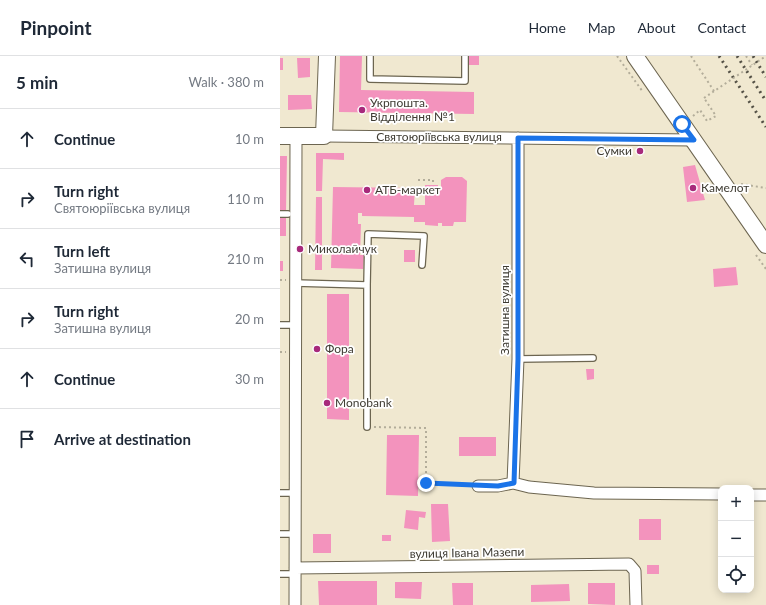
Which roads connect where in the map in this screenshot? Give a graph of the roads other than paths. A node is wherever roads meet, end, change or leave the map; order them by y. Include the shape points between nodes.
1 (327, 56) edge
2 (370, 56) edge
3 (466, 56) edge
4 (635, 56) edge
5 (288, 136) edge
6 (324, 136) junction
7 (518, 138) junction
8 (694, 140) junction
9 (280, 214) edge
10 (288, 214) dead end
11 (766, 245) edge
12 (422, 265) dead end
13 (295, 283) junction
14 (367, 285) junction
15 (280, 325) edge
16 (295, 325) junction
17 (593, 358) dead end
18 (518, 359) junction
19 (367, 427) road end
20 (514, 483) junction
21 (478, 486) road end
22 (295, 492) junction
23 (280, 493) edge
24 (718, 494) edge
25 (754, 495) edge
26 (766, 495) edge
27 (280, 534) edge
28 (295, 534) junction
29 (295, 571) junction
30 (280, 574) edge
31 (295, 605) edge
32 (636, 605) edge

1 - 6 street
2 - 3 lane via 370,80 465,81
4 - 8 street
5 - 6 street, Святоюріївська вулиця
5 - 13 street
6 - 7 street, Святоюріївська вулиця
7 - 8 street, Святоюріївська вулиця
7 - 18 street, Затишна вулиця
8 - 11 street
9 - 10 lane
12 - 14 lane via 424,236 368,234
13 - 14 lane
13 - 16 street
14 - 19 lane
15 - 16 lane
16 - 22 street
17 - 18 lane
18 - 20 street, Затишна вулиця
20 - 21 street
20 - 24 street via 529,487 594,493
22 - 23 lane
22 - 28 street
25 - 26 street
27 - 28 lane
28 - 29 street
29 - 30 lane
29 - 31 street
29 - 32 street, вулиця Івана Мазепи via 629,564 635,571

